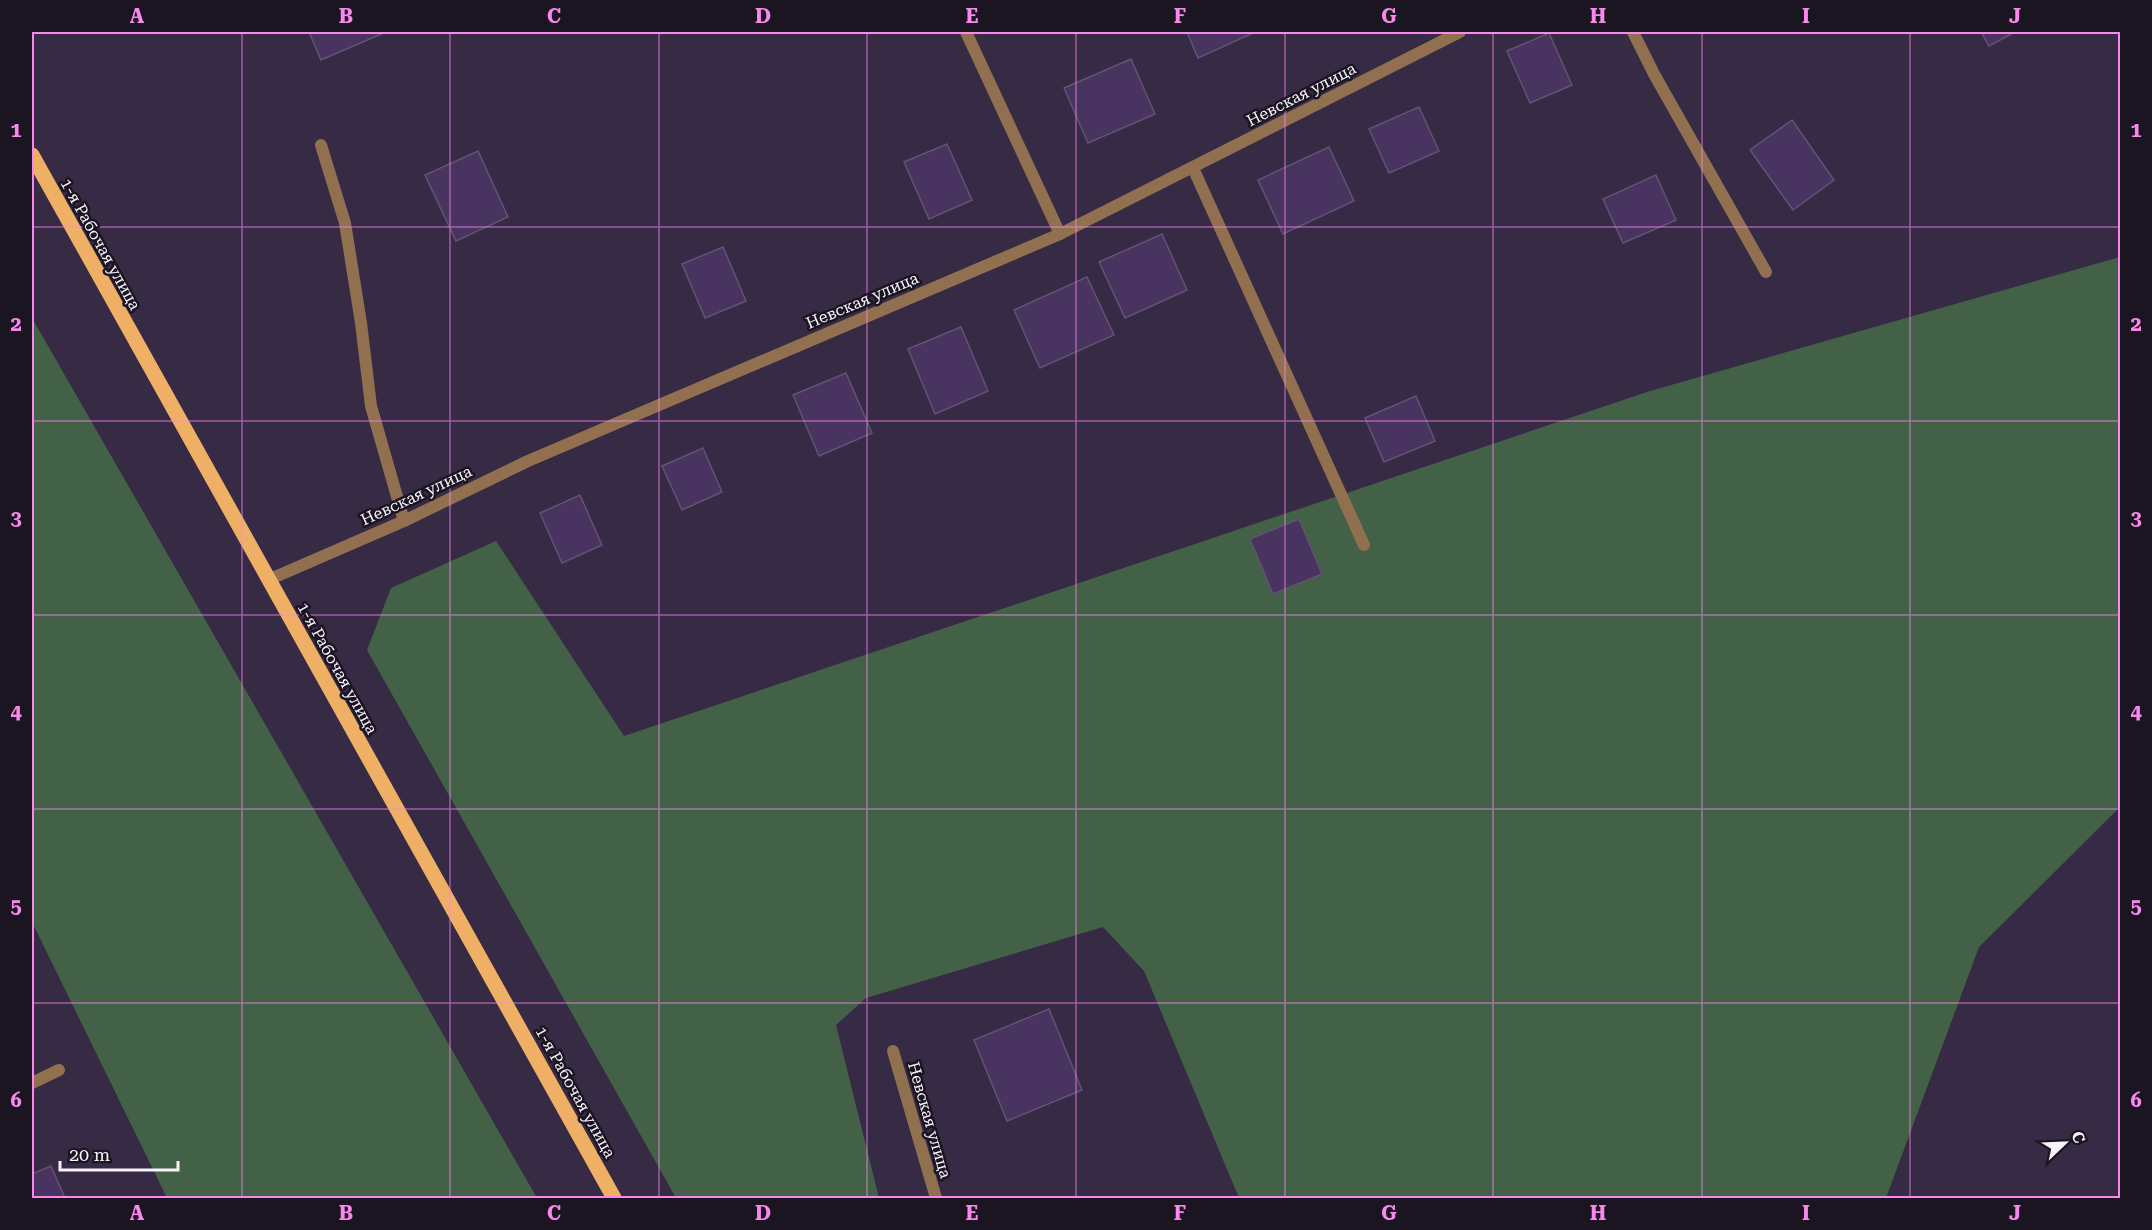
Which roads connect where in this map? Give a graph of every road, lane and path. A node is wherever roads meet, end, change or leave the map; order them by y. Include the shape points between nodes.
1 (966, 32) edge
2 (1460, 32) edge
3 (1633, 32) edge
4 (321, 145) dead end
5 (32, 155) edge
6 (1193, 168) junction
7 (1060, 234) junction
8 (1766, 272) dead end
9 (404, 521) junction
10 (1364, 545) dead end
11 (268, 580) junction
12 (893, 1051) dead end
13 (59, 1070) dead end
14 (32, 1083) edge
15 (614, 1198) edge
16 (936, 1198) edge

1 - 7 lane
2 - 6 lane, Невская улица
3 - 8 lane
4 - 9 lane via 345,223 371,406
5 - 11 main road, 1-я Рабочая улица
6 - 7 lane, Невская улица
6 - 10 lane
7 - 9 lane, Невская улица via 528,461
9 - 11 lane, Невская улица
11 - 15 main road, 1-я Рабочая улица
12 - 16 lane, Невская улица
13 - 14 lane

